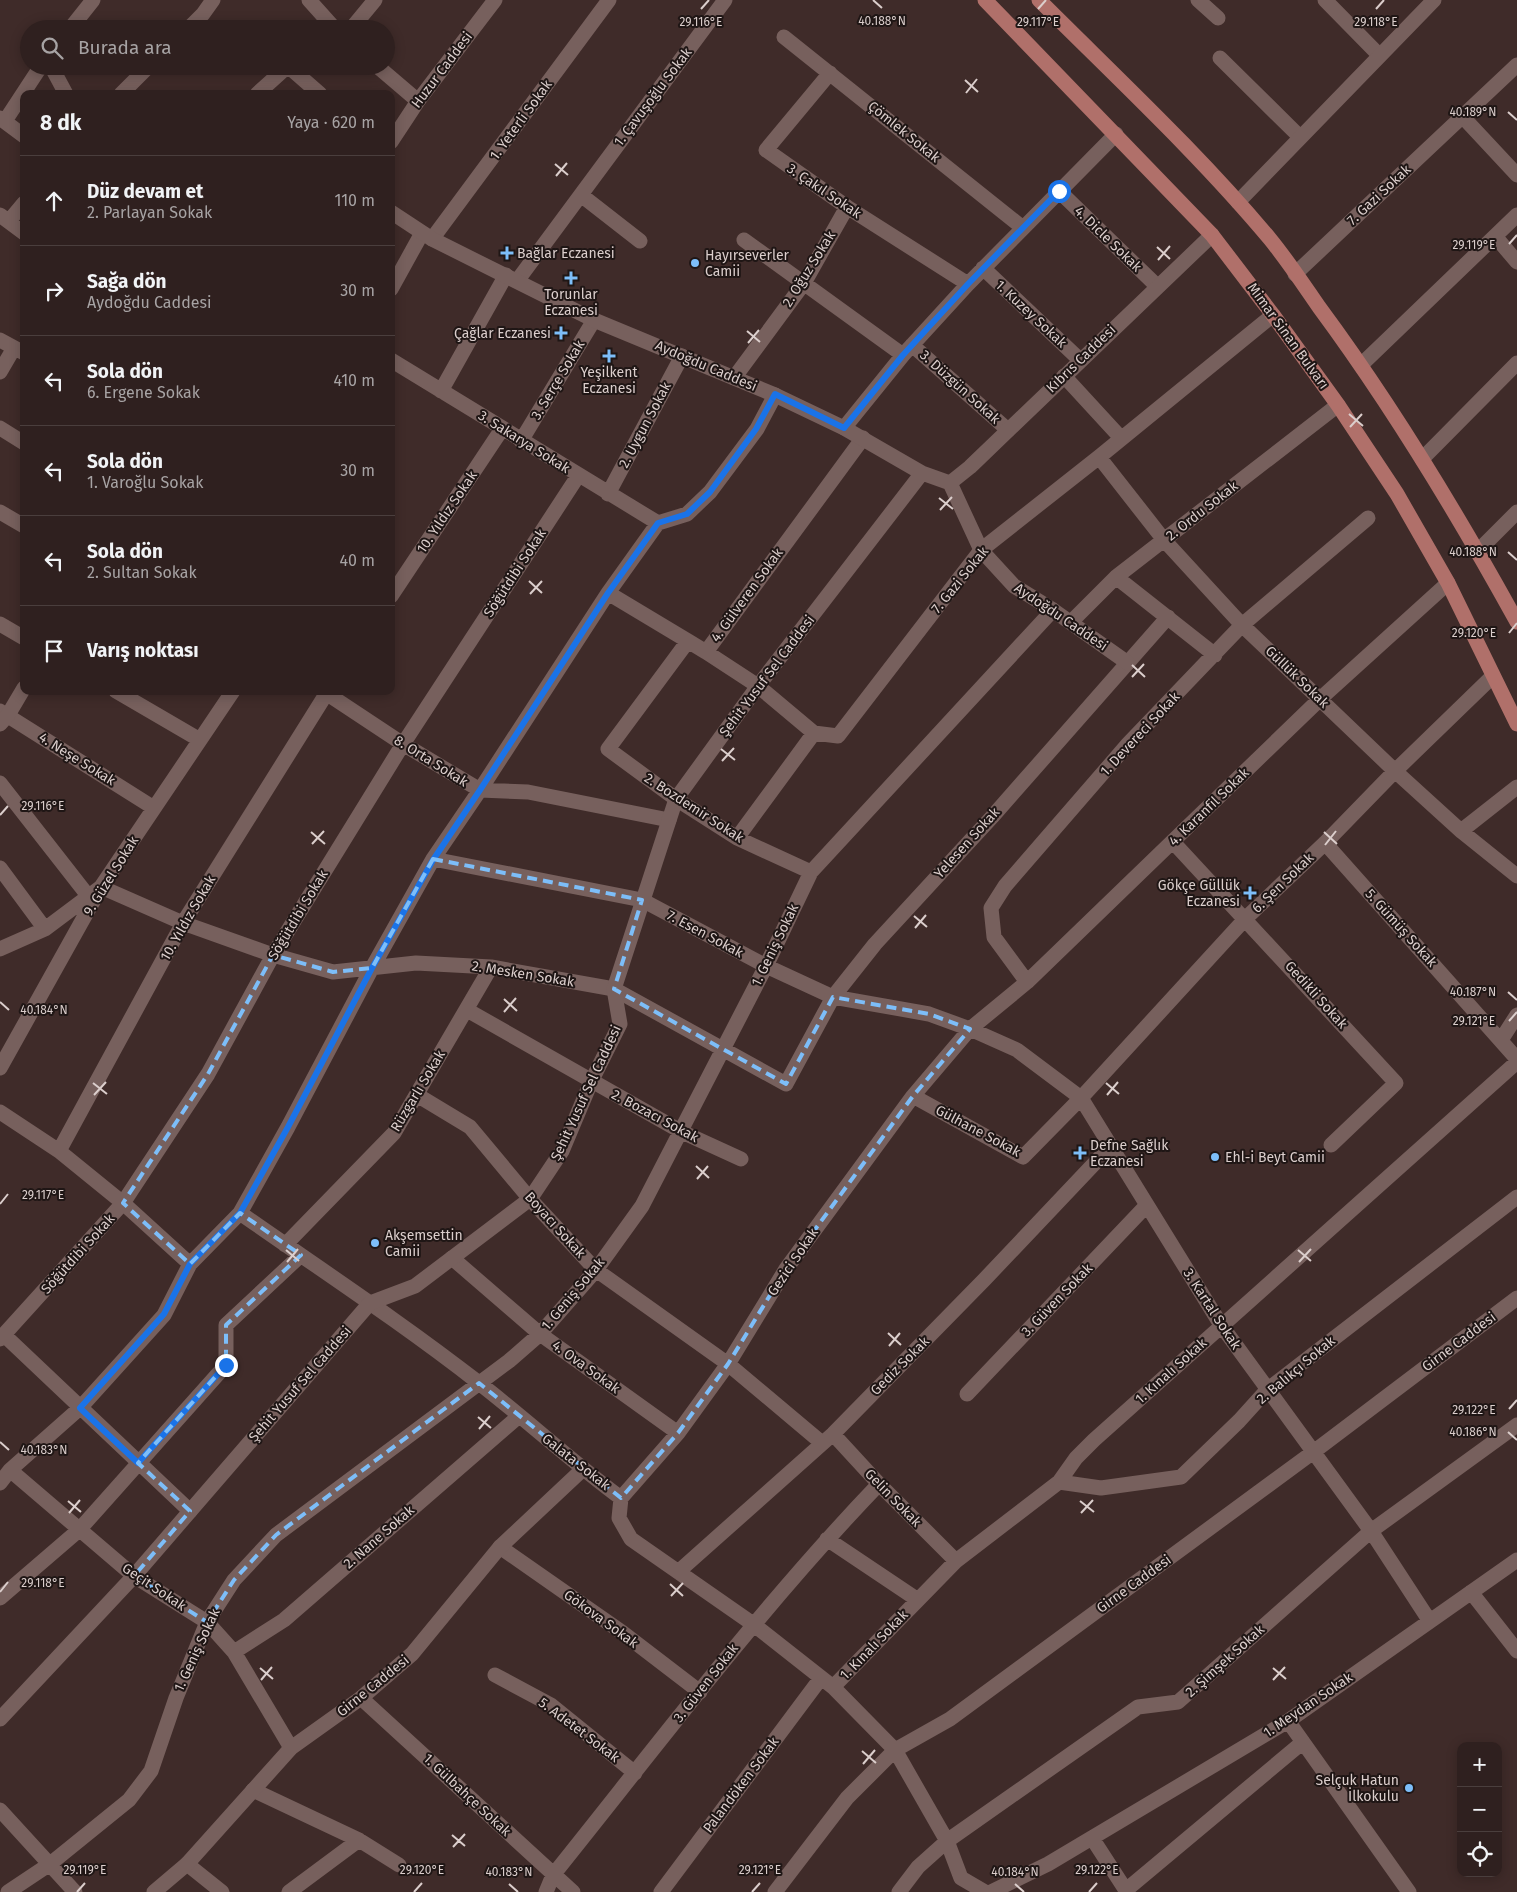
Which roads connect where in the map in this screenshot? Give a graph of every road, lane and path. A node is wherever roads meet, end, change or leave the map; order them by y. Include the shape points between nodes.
1 (93, 0) edge
2 (213, 0) edge
3 (309, 0) edge
4 (375, 0) edge
5 (495, 0) edge
6 (609, 0) edge
7 (725, 0) edge
8 (985, 0) edge
9 (1038, 0) edge
10 (1198, 0) edge
11 (1325, 0) edge
12 (1434, 0) edge
13 (1218, 18) dead end
14 (77, 20) edge
15 (197, 20) edge
16 (325, 20) edge
17 (358, 20) edge
18 (784, 37) dead end
19 (1379, 55) junction
20 (1220, 58) dead end
21 (1517, 65) edge
22 (830, 73) junction
23 (34, 75) edge
24 (56, 75) edge
25 (140, 75) edge
26 (278, 75) edge
27 (298, 75) edge
28 (388, 75) edge
29 (23, 90) edge
30 (64, 90) edge
31 (125, 90) edge
32 (261, 90) edge
33 (315, 90) edge
34 (20, 95) edge
35 (418, 100) junction
36 (1462, 116) junction
37 (2, 119) edge
38 (20, 133) edge
39 (1116, 134) junction
40 (395, 136) edge
41 (1300, 137) junction
42 (1517, 174) edge
43 (1059, 191) junction
44 (581, 195) junction
45 (1238, 202) junction
46 (20, 206) edge
47 (846, 207) junction
48 (395, 215) edge
49 (1517, 215) edge
50 (4, 218) edge
51 (1023, 228) junction
52 (20, 230) edge
53 (1212, 235) junction
54 (428, 236) junction
55 (1495, 236) junction
56 (744, 240) dead end
57 (640, 241) dead end
58 (1517, 262) edge
59 (983, 268) junction
60 (1295, 274) junction
61 (511, 278) junction
62 (395, 283) edge
63 (804, 283) junction
64 (968, 284) junction
65 (1157, 286) junction
66 (1274, 315) junction
67 (594, 320) junction
68 (0, 340) edge
69 (19, 350) edge
70 (908, 350) junction
71 (682, 356) junction
72 (1080, 360) junction
73 (395, 363) edge
74 (1517, 363) edge
75 (1362, 364) junction
76 (0, 372) edge
77 (1064, 376) junction
78 (734, 378) junction
79 (440, 391) junction
80 (775, 394) junction
81 (1338, 405) junction
82 (0, 428) edge
83 (844, 428) junction
84 (502, 429) junction
85 (1008, 430) junction
86 (863, 438) junction
87 (1122, 438) junction
88 (20, 440) edge
89 (521, 441) junction
90 (1099, 457) junction
91 (1422, 459) junction
92 (922, 473) junction
93 (578, 476) junction
94 (950, 483) junction
95 (608, 494) junction
96 (0, 512) edge
97 (1517, 512) edge
98 (1368, 518) dead end
99 (658, 523) junction
100 (20, 524) edge
101 (1164, 540) junction
102 (981, 550) junction
103 (1478, 551) junction
104 (1116, 578) junction
105 (1448, 583) junction
106 (395, 590) edge
107 (608, 593) junction
108 (1053, 610) junction
109 (1168, 617) junction
110 (1071, 622) junction
111 (1517, 622) edge
112 (0, 624) edge
113 (1242, 625) junction
114 (20, 636) edge
115 (688, 641) junction
116 (706, 652) junction
117 (1215, 655) junction
118 (1128, 663) junction
119 (1493, 676) junction
120 (758, 686) junction
121 (20, 694) edge
122 (123, 695) edge
123 (230, 695) edge
124 (324, 695) edge
125 (330, 695) edge
126 (1320, 699) junction
127 (3, 717) edge
128 (1517, 724) edge
129 (814, 734) junction
130 (200, 740) junction
131 (403, 744) junction
132 (608, 749) joint
133 (1395, 771) junction
134 (0, 783) edge
135 (1517, 787) edge
136 (480, 790) junction
137 (676, 799) junction
138 (154, 808) junction
139 (669, 820) junction
140 (1461, 831) junction
141 (737, 838) junction
142 (1174, 842) junction
143 (1325, 843) junction
144 (433, 860) junction
145 (0, 868) edge
146 (811, 872) junction
147 (1517, 876) edge
148 (102, 887) junction
149 (89, 896) junction
150 (642, 900) junction
151 (1246, 918) junction
152 (183, 923) junction
153 (45, 929) junction
154 (0, 949) edge
155 (273, 955) junction
156 (766, 966) junction
157 (492, 967) junction
158 (372, 968) junction
159 (1027, 982) junction
160 (614, 989) junction
161 (833, 997) junction
162 (466, 1010) junction
163 (1517, 1015) edge
164 (970, 1029) junction
165 (1500, 1040) junction
166 (723, 1049) junction
167 (1517, 1060) edge
168 (0, 1068) edge
169 (591, 1082) junction
170 (786, 1084) joint
171 (417, 1095) junction
172 (913, 1096) junction
173 (1081, 1098) junction
174 (0, 1112) edge
175 (682, 1132) junction
176 (1331, 1145) dead end
177 (1110, 1147) junction
178 (59, 1151) junction
179 (741, 1159) dead end
180 (1517, 1197) edge
181 (530, 1198) junction
182 (123, 1203) junction
183 (1146, 1206) junction
184 (240, 1213) junction
185 (286, 1245) junction
186 (301, 1255) junction
187 (452, 1258) junction
188 (190, 1264) junction
189 (596, 1270) junction
190 (1517, 1298) edge
191 (370, 1303) junction
192 (1221, 1325) junction
193 (540, 1334) junction
194 (2, 1337) edge
195 (728, 1364) junction
196 (479, 1383) junction
197 (1267, 1390) junction
198 (968, 1394) dead end
199 (80, 1408) junction
200 (519, 1416) junction
201 (1517, 1425) edge
202 (678, 1433) junction
203 (827, 1438) junction
204 (1312, 1453) junction
205 (138, 1463) junction
206 (10, 1470) junction
207 (582, 1470) junction
208 (1059, 1482) junction
209 (0, 1483) edge
210 (879, 1484) junction
211 (621, 1498) junction
212 (190, 1511) junction
213 (79, 1530) junction
214 (1371, 1531) junction
215 (826, 1539) junction
216 (500, 1547) junction
217 (1517, 1560) edge
218 (956, 1561) junction
219 (678, 1572) junction
220 (134, 1576) junction
221 (1471, 1592) junction
222 (0, 1598) edge
223 (918, 1600) junction
224 (1430, 1620) junction
225 (207, 1622) junction
226 (753, 1624) junction
227 (1517, 1651) edge
228 (234, 1652) junction
229 (495, 1675) dead end
230 (827, 1682) junction
231 (700, 1692) junction
232 (361, 1698) junction
233 (0, 1719) edge
234 (1288, 1721) junction
235 (1303, 1742) junction
236 (291, 1748) junction
237 (895, 1750) junction
238 (635, 1773) junction
239 (253, 1790) junction
240 (0, 1810) edge
241 (1092, 1838) junction
242 (359, 1840) junction
243 (947, 1841) junction
244 (50, 1864) junction
245 (187, 1864) junction
246 (399, 1864) dead end
247 (553, 1875) junction
248 (1126, 1891) edge
249 (8, 1892) edge
250 (75, 1892) edge
251 (154, 1892) edge
252 (222, 1892) edge
253 (290, 1892) edge
254 (546, 1892) edge
255 (573, 1892) edge
256 (661, 1892) edge
257 (775, 1892) edge
258 (899, 1892) edge
259 (985, 1892) edge
260 (991, 1892) edge
261 (1409, 1892) edge

1 - 14 street
2 - 15 street
3 - 16 street
4 - 17 street
5 - 35 street, Huzur Caddesi
6 - 54 street, 1. Yeterli Sokak
7 - 44 street, 1. Çavuşoğlu Sokak
8 - 39 main road, Mimar Sinan Bulvarı
9 - 45 main road
10 - 13 street
11 - 19 street
12 - 19 street
18 - 22 street, Çömlek Sokak
19 - 41 street
20 - 41 street
21 - 36 street, 7. Gazi Sokak
22 - 47 street, 3. Çakıl Sokak via 766,150
22 - 51 street, Çömlek Sokak
23 - 29 street
24 - 30 street
25 - 31 street
26 - 32 street
27 - 33 street
28 - 35 street
34 - 37 street
35 - 40 street, Huzur Caddesi
36 - 42 street
36 - 60 street, 7. Gazi Sokak
37 - 38 street
39 - 43 street
39 - 53 main road, Mimar Sinan Bulvarı
41 - 45 street
43 - 51 street
43 - 65 street, 4. Dicle Sokak
44 - 57 street
44 - 61 street, 1. Çavuşoğlu Sokak
45 - 60 main road
46 - 50 street
47 - 63 street, 2. Oğuz Sokak
47 - 64 street, 3. Çakıl Sokak
48 - 54 street, Aydoğdu Caddesi
49 - 55 street
50 - 52 street
51 - 59 street
53 - 65 street, Kıbrıs Caddesi
53 - 66 main road, Mimar Sinan Bulvarı
54 - 61 street, Aydoğdu Caddesi
54 - 62 street, 1. Yeterli Sokak
55 - 58 street
55 - 75 street
56 - 63 street, 3. Düzgün Sokak
59 - 64 street
59 - 72 street, 1. Kuzey Sokak
60 - 75 main road
61 - 67 street, Aydoğdu Caddesi
61 - 79 street, 1. Çavuşoğlu Sokak
63 - 70 street, 3. Düzgün Sokak
63 - 78 street, 2. Oğuz Sokak
64 - 70 street
65 - 72 street, Kıbrıs Caddesi
66 - 81 main road, Mimar Sinan Bulvarı
66 - 87 street, 7. Gazi Sokak
67 - 71 street, Aydoğdu Caddesi
67 - 89 street, 3. Serçe Sokak
68 - 69 street
69 - 76 street
70 - 83 street
70 - 85 street, 3. Düzgün Sokak
71 - 78 street, Aydoğdu Caddesi
71 - 95 street, 2. Uygun Sokak
72 - 77 street, Kıbrıs Caddesi
73 - 79 street, 3. Sakarya Sokak
74 - 91 street
75 - 91 main road
77 - 85 street, Kıbrıs Caddesi
77 - 87 street
78 - 80 street, Aydoğdu Caddesi
79 - 84 street, 3. Sakarya Sokak
80 - 83 street, Aydoğdu Caddesi
80 - 99 street via 756,429 710,492 687,514
81 - 101 street, 2. Ordu Sokak
81 - 105 main road, Mimar Sinan Bulvarı via 1397,494
82 - 88 street
83 - 86 street, Aydoğdu Caddesi
84 - 89 street, 3. Sakarya Sokak
84 - 106 street, 10. Yıldız Sokak
85 - 94 street, Kıbrıs Caddesi
86 - 92 street, Aydoğdu Caddesi
86 - 116 street, 4. Gülveren Sokak
87 - 90 street, 7. Gazi Sokak
89 - 93 street, 3. Sakarya Sokak
90 - 101 street, Güllük Sokak
90 - 102 street, 7. Gazi Sokak
91 - 103 main road
92 - 94 street, Aydoğdu Caddesi
92 - 120 street, Şehit Yusuf Sel Caddesi
93 - 95 street, 3. Sakarya Sokak
93 - 131 street, Söğütdibi Sokak
94 - 102 street, Aydoğdu Caddesi
95 - 99 street, 3. Sakarya Sokak
96 - 100 street
97 - 103 street
98 - 113 street, 1. Devereci Sokak
99 - 107 street
101 - 104 street, 2. Ordu Sokak
101 - 113 street, Güllük Sokak
102 - 108 street, Aydoğdu Caddesi via 1014,586
102 - 129 street, 7. Gazi Sokak via 838,736
103 - 111 main road
104 - 109 street
104 - 110 street, 2. Ordu Sokak
105 - 119 main road, Mimar Sinan Bulvarı
105 - 126 street, 4. Karanfil Sokak
107 - 115 street
107 - 136 street
108 - 110 street, Aydoğdu Caddesi
108 - 146 street, 1. Geniş Sokak
109 - 117 street
109 - 118 street, Yelesen Sokak
110 - 118 street, Aydoğdu Caddesi
112 - 114 street
113 - 117 street, 1. Devereci Sokak
113 - 126 street, Güllük Sokak
115 - 116 street, 4. Gülveren Sokak
115 - 132 street, 4. Gülveren Sokak
116 - 120 street
117 - 159 street, 1. Devereci Sokak via 1128,744 1005,886 991,908 994,937
118 - 161 street, Yelesen Sokak via 875,944
119 - 128 main road, Mimar Sinan Bulvarı
119 - 133 street, 6. Şen Sokak
120 - 129 street
120 - 137 street, Şehit Yusuf Sel Caddesi
121 - 127 street
122 - 130 street
123 - 130 street, 9. Güzel Sokak
124 - 152 street, 10. Yıldız Sokak
125 - 131 street, 8. Orta Sokak
126 - 133 street, Güllük Sokak
126 - 142 street, 4. Karanfil Sokak
127 - 138 street, 4. Neşe Sokak
129 - 141 street
130 - 138 street, 9. Güzel Sokak
131 - 136 street, 8. Orta Sokak
131 - 155 street, Söğütdibi Sokak
132 - 137 street, 2. Bozdemir Sokak
133 - 140 street, Güllük Sokak
133 - 143 street, 6. Şen Sokak
134 - 149 street
135 - 140 street
136 - 139 street, 8. Orta Sokak via 528,792
136 - 144 street
137 - 139 street, Şehit Yusuf Sel Caddesi
137 - 141 street, 2. Bozdemir Sokak
138 - 148 street, 9. Güzel Sokak
139 - 150 street, Şehit Yusuf Sel Caddesi
140 - 147 street, Güllük Sokak
141 - 146 street, 2. Bozdemir Sokak
142 - 151 street, Gedikli Sokak
142 - 159 street, 4. Karanfil Sokak
143 - 151 street, 6. Şen Sokak
143 - 165 street, 5. Gümüş Sokak
144 - 150 street, 7. Esen Sokak
144 - 158 street
145 - 153 street
146 - 156 street, 1. Geniş Sokak
148 - 149 street
148 - 152 street, 2. Mesken Sokak
148 - 168 street, 9. Güzel Sokak
149 - 153 street
150 - 156 street, 7. Esen Sokak
150 - 160 street, Şehit Yusuf Sel Caddesi
151 - 173 street, 6. Şen Sokak
151 - 176 street, Gedikli Sokak via 1396,1082
152 - 155 street, 2. Mesken Sokak
152 - 178 street, 10. Yıldız Sokak
153 - 154 street
155 - 158 street, 2. Mesken Sokak via 333,972
155 - 182 street, Söğütdibi Sokak via 208,1074
156 - 161 street, 7. Esen Sokak
156 - 166 street, 1. Geniş Sokak
157 - 158 street, 2. Mesken Sokak via 416,963
157 - 160 street, 2. Mesken Sokak
157 - 162 street, Rüzgarlı Sokak
158 - 184 street
159 - 164 street, 4. Karanfil Sokak
160 - 166 street, 2. Mesken Sokak
160 - 169 street, Şehit Yusuf Sel Caddesi via 620,1024
161 - 164 street, 7. Esen Sokak via 929,1014
161 - 170 street, Yelesen Sokak
162 - 169 street, 2. Bozacı Sokak
162 - 171 street, Rüzgarlı Sokak
163 - 165 street
164 - 172 street, Gezici Sokak
164 - 173 street, 3. Kartal Sokak via 1018,1050
165 - 167 street, 5. Gümüş Sokak
166 - 170 street, 2. Mesken Sokak
166 - 175 street, 1. Geniş Sokak
167 - 192 street, 1. Kınalı Sokak
169 - 175 street, 2. Bozacı Sokak
169 - 181 street, Şehit Yusuf Sel Caddesi via 562,1151
171 - 181 street, Boyacı Sokak via 470,1127
171 - 185 street, Rüzgarlı Sokak via 394,1133
172 - 173 street, Gülhane Sokak via 1023,1157
172 - 195 street, Gezici Sokak via 786,1269
173 - 177 street, 3. Kartal Sokak
174 - 178 street
175 - 179 street, 2. Bozacı Sokak
175 - 189 street, 1. Geniş Sokak via 642,1206
177 - 183 street, 3. Kartal Sokak
177 - 203 street, Gediz Sokak
178 - 182 street
180 - 197 street, 2. Balıkçı Sokak
181 - 187 street, Şehit Yusuf Sel Caddesi
181 - 189 street, Boyacı Sokak
182 - 188 street
182 - 194 street, Söğütdibi Sokak
183 - 192 street, 3. Kartal Sokak
183 - 198 street, 3. Güven Sokak
184 - 185 street, Galata Sokak
184 - 188 street
185 - 186 street, Galata Sokak
186 - 191 street, Galata Sokak
186 - 205 street via 226,1325 226,1365
187 - 191 street, Şehit Yusuf Sel Caddesi via 415,1286
187 - 193 street, 4. Ova Sokak
188 - 199 street via 164,1314
189 - 193 street, 1. Geniş Sokak
189 - 195 street, Boyacı Sokak
190 - 204 street, Girne Caddesi
191 - 196 street, Galata Sokak
191 - 212 street, Şehit Yusuf Sel Caddesi
192 - 197 street, 3. Kartal Sokak
192 - 208 street, 1. Kınalı Sokak via 1094,1440
193 - 196 street, 1. Geniş Sokak
193 - 202 street, 4. Ova Sokak
194 - 199 street
195 - 202 street, Gezici Sokak
195 - 203 street, Boyacı Sokak
196 - 200 street, Galata Sokak
196 - 225 street, 1. Geniş Sokak via 276,1535 234,1580
197 - 204 street, 3. Kartal Sokak
197 - 208 street, 2. Balıkçı Sokak via 1181,1477 1101,1488
199 - 205 street
199 - 206 street
200 - 207 street, Galata Sokak
200 - 228 street, 2. Nane Sokak via 284,1620
201 - 214 street, 2. Şimşek Sokak
202 - 211 street, Gezici Sokak
203 - 210 street, Gelin Sokak
203 - 219 street, Gediz Sokak
204 - 214 street, 3. Kartal Sokak
204 - 237 street, Girne Caddesi via 950,1718
205 - 212 street
205 - 213 street
206 - 209 street
206 - 213 street, Geçit Sokak
207 - 211 street, Galata Sokak
207 - 216 street, Girne Caddesi
208 - 218 street, 1. Kınalı Sokak
210 - 215 street, 3. Güven Sokak
210 - 218 street, Gelin Sokak
211 - 219 street, Galata Sokak via 619,1518 631,1539
212 - 220 street, Şehit Yusuf Sel Caddesi
213 - 220 street, Geçit Sokak
213 - 222 street
214 - 224 street, 3. Kartal Sokak
214 - 243 street, 2. Şimşek Sokak via 1178,1702 1138,1707
215 - 223 street
215 - 226 street, 3. Güven Sokak
216 - 231 street, Gökova Sokak
216 - 232 street, Girne Caddesi via 412,1654
217 - 221 street, 1. Meydan Sokak
218 - 223 street, 1. Kınalı Sokak
219 - 226 street, Galata Sokak
220 - 225 street, Geçit Sokak
220 - 233 street, Şehit Yusuf Sel Caddesi
221 - 224 street, 1. Meydan Sokak
221 - 227 street
223 - 230 street, 1. Kınalı Sokak
224 - 234 street, 1. Meydan Sokak
225 - 228 street, Geçit Sokak
225 - 244 street, 1. Geniş Sokak via 150,1770 129,1800
226 - 230 street, Galata Sokak
226 - 231 street, 3. Güven Sokak
228 - 236 street, Geçit Sokak
229 - 238 street, 5. Adetet Sokak via 551,1705
230 - 237 street, Galata Sokak
230 - 256 street, Palandöken Sokak
231 - 238 street, 3. Güven Sokak
232 - 236 street, Girne Caddesi
232 - 247 street, 1. Gülbahçe Sokak
234 - 235 street
234 - 241 street, 1. Meydan Sokak
235 - 248 street, 1. Meydan Sokak
235 - 261 street
236 - 239 street, Girne Caddesi
237 - 243 street, Galata Sokak
237 - 257 street, Girne Caddesi via 847,1798
238 - 247 street, 3. Güven Sokak
239 - 242 street
239 - 245 street, Girne Caddesi
240 - 244 street
241 - 248 street
241 - 260 street, 1. Meydan Sokak
242 - 246 street
242 - 253 street
243 - 258 street, 2. Şimşek Sokak via 918,1867
243 - 259 street, Galata Sokak via 961,1878
244 - 249 street, 1. Geniş Sokak
244 - 250 street
245 - 251 street, Girne Caddesi
245 - 252 street
247 - 254 street, 3. Güven Sokak
247 - 255 street, 1. Gülbahçe Sokak

